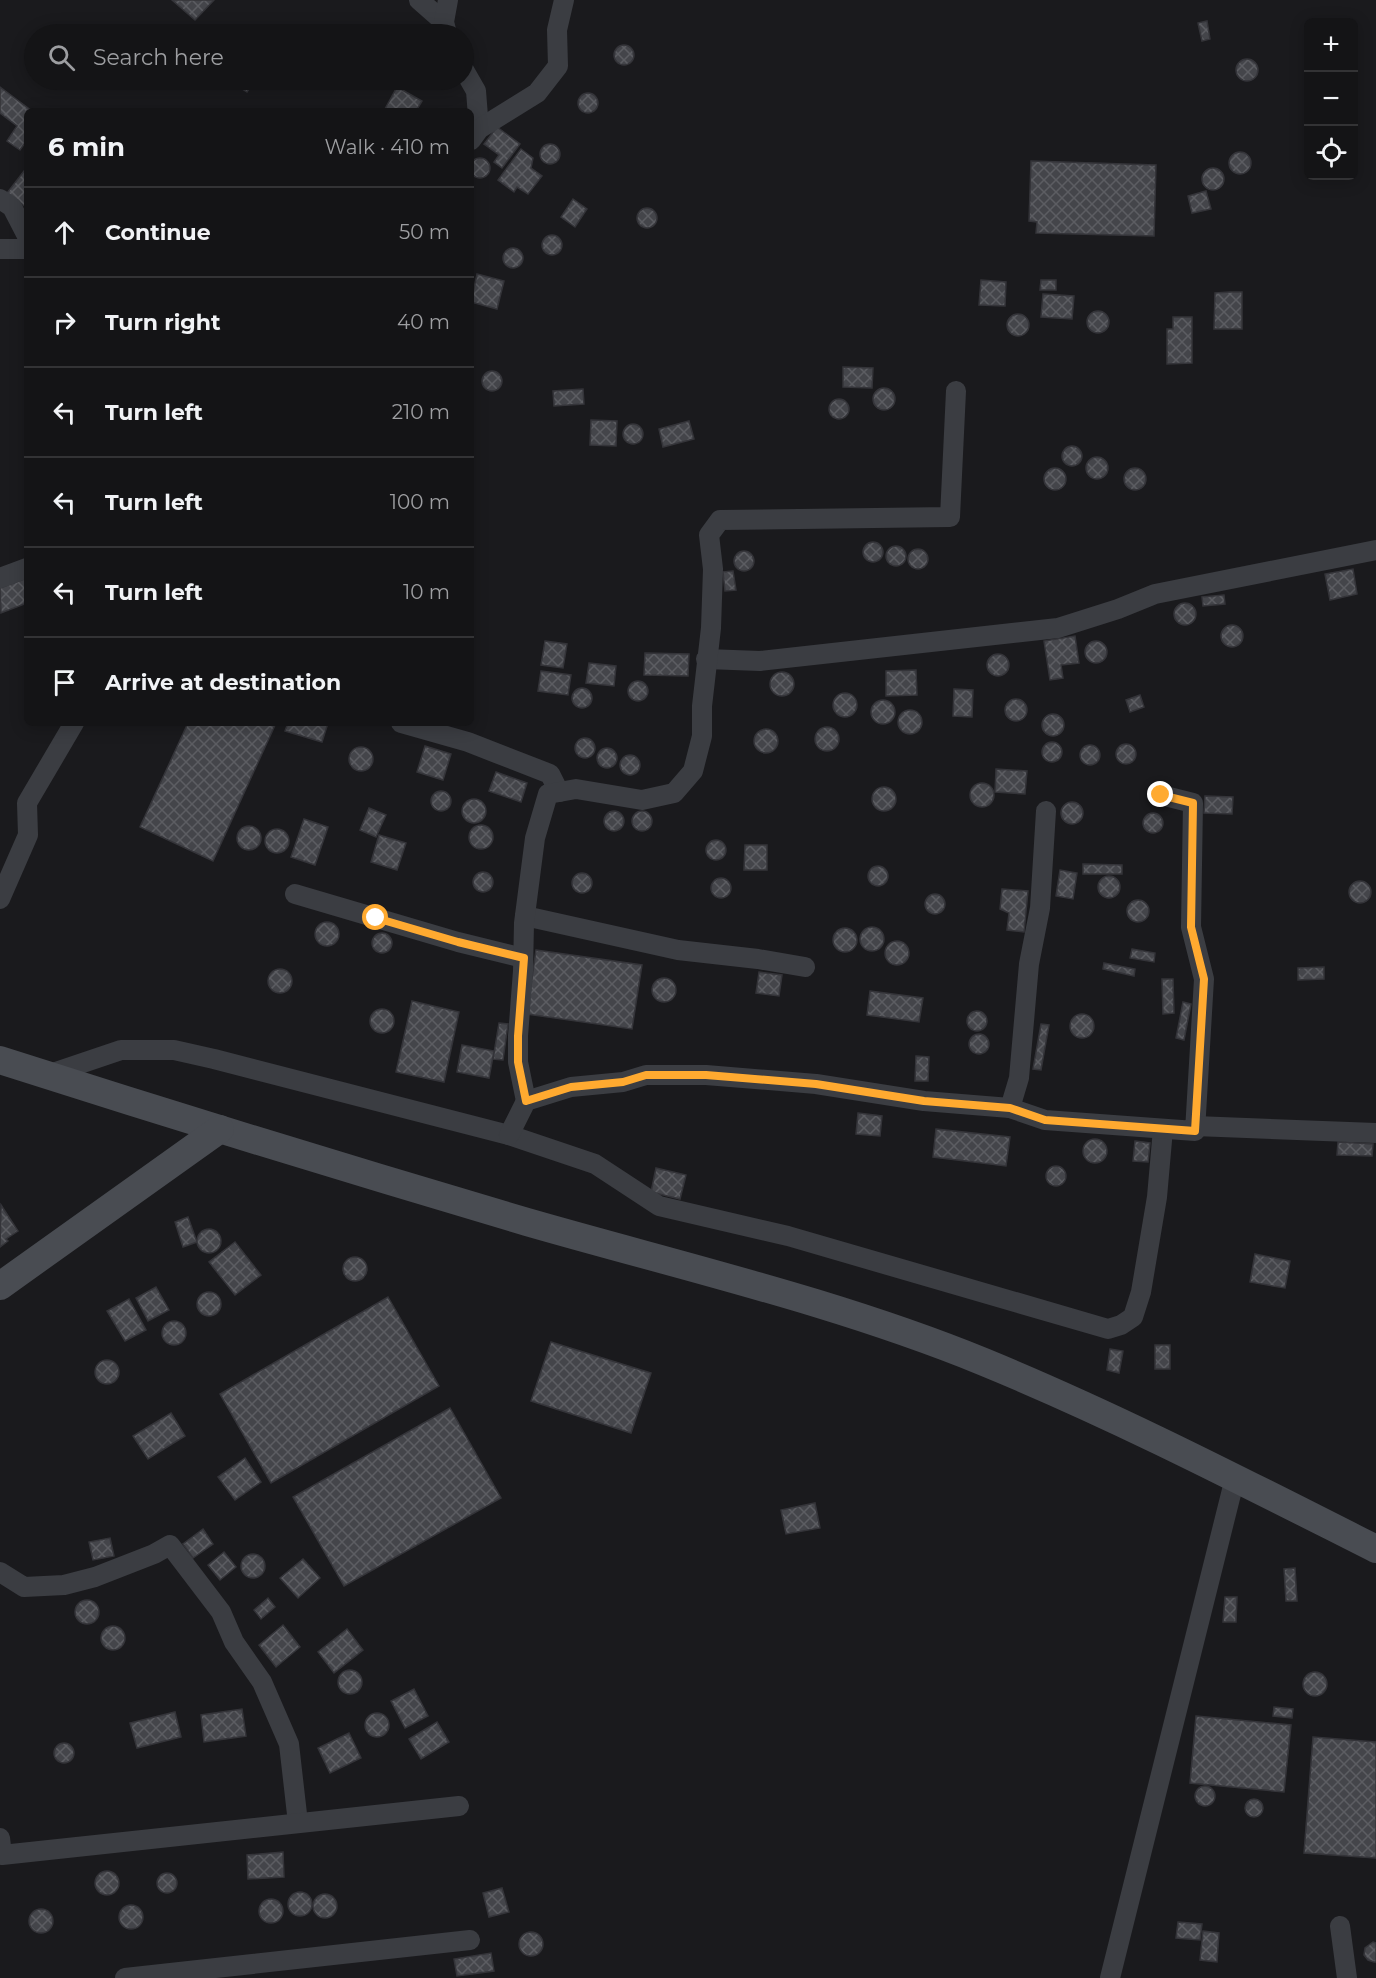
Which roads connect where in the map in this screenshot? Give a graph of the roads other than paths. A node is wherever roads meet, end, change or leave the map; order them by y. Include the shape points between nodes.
1 (419, 0) edge
2 (448, 0) edge
3 (564, 0) edge
4 (441, 24) edge
5 (445, 24) edge
6 (474, 88) edge
7 (475, 134) edge
8 (0, 199) edge
9 (24, 230) edge
10 (0, 249) edge
11 (24, 249) edge
12 (956, 392) dead end
13 (1376, 550) edge
14 (24, 569) edge
15 (0, 578) edge
16 (706, 659) junction
17 (72, 726) edge
18 (412, 726) edge
19 (559, 792) junction
20 (1161, 795) dead end
21 (1046, 811) dead end
22 (295, 894) dead end
23 (0, 899) edge
24 (525, 916) junction
25 (524, 958) junction
26 (805, 967) dead end
27 (0, 1060) edge
28 (46, 1075) junction
29 (526, 1101) junction
30 (1010, 1108) junction
31 (1195, 1126) junction
32 (219, 1129) junction
33 (1163, 1129) junction
34 (1376, 1133) edge
35 (509, 1136) junction
36 (0, 1286) edge
37 (1235, 1478) junction
38 (1376, 1549) edge
39 (0, 1572) edge
40 (459, 1806) dead end
41 (298, 1824) junction
42 (0, 1838) edge
43 (1340, 1926) dead end
44 (470, 1940) dead end
45 (126, 1978) edge
46 (1110, 1978) edge
47 (1347, 1978) edge

1 - 4 street
2 - 5 street
3 - 7 street via 557,30 558,66 537,93
6 - 7 street
8 - 9 street via 12,207
10 - 11 street
12 - 16 street via 950,517 720,520 709,535 712,593
13 - 16 street via 1155,594 1058,628 760,661
14 - 15 street
16 - 19 street via 702,736 693,771 674,793 642,800 576,789
17 - 23 street via 27,803 28,835
18 - 19 street via 468,742 550,774
19 - 24 street via 548,794 534,838
20 - 31 street via 1193,803 1191,927 1204,979
21 - 30 street via 1040,908 1029,964 1019,1078
22 - 25 street
24 - 25 street
24 - 26 street via 678,950
25 - 29 street via 518,1062
27 - 28 main road
28 - 32 main road
28 - 35 street via 121,1050 174,1050
29 - 30 street via 571,1087 623,1082 646,1075 706,1075
29 - 35 street
30 - 33 street via 1045,1120
31 - 33 street via 1195,1131
31 - 34 street
32 - 36 main road
32 - 37 main road via 870,1320 983,1362
33 - 35 street via 1141,1292 1132,1317 1108,1329 788,1236 659,1206 595,1164
37 - 38 main road
37 - 46 street
39 - 41 street via 24,1587 64,1585 95,1577 170,1545 221,1612 234,1642 262,1682 289,1744
40 - 41 street
41 - 42 street via 2,1854
43 - 47 street
44 - 45 street

